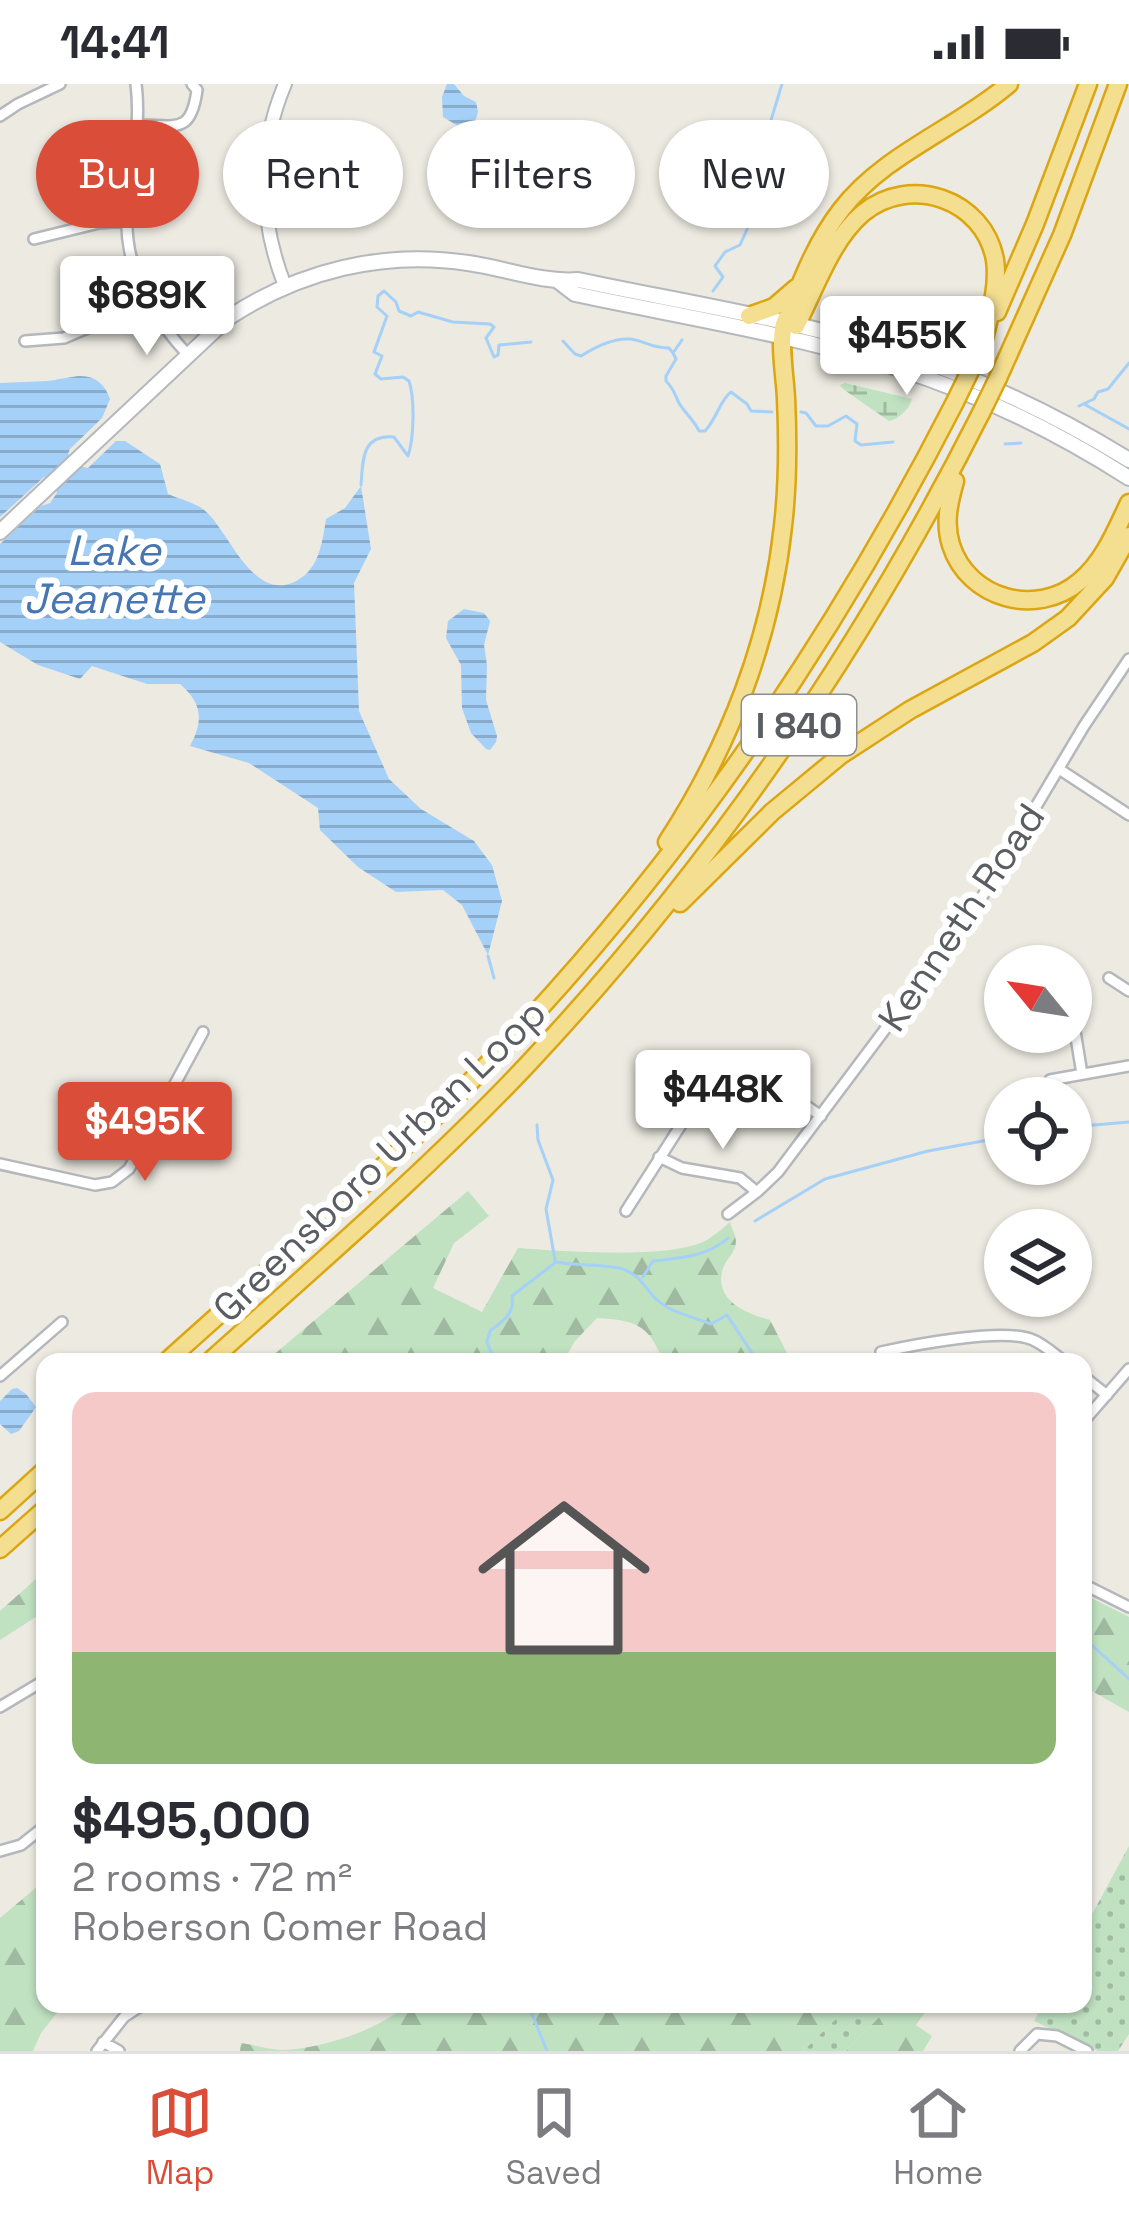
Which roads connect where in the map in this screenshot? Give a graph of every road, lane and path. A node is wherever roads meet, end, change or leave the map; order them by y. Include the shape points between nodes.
1 (60, 84) edge
2 (136, 84) edge
3 (192, 84) edge
4 (285, 84) edge
5 (1009, 84) edge
6 (1088, 84) edge
7 (1118, 84) edge
8 (0, 116) edge
9 (138, 120) edge
10 (189, 120) edge
11 (79, 228) edge
12 (128, 228) edge
13 (34, 239) dead end
14 (559, 281) junction
15 (285, 286) junction
16 (797, 287) junction
17 (147, 302) junction
18 (749, 316) junction
19 (788, 329) junction
20 (25, 341) dead end
21 (982, 344) junction
22 (187, 354) junction
23 (969, 438) junction
24 (1129, 460) edge
25 (1129, 478) edge
26 (1129, 503) edge
27 (0, 532) edge
28 (1129, 536) edge
29 (1129, 659) edge
30 (1059, 769) junction
31 (1129, 815) edge
32 (609, 930) junction
33 (1109, 978) dead end
34 (596, 989) junction
35 (1129, 991) edge
36 (203, 1032) dead end
37 (1079, 1053) edge
38 (1129, 1066) edge
39 (1082, 1074) junction
40 (1066, 1077) edge
41 (821, 1115) junction
42 (659, 1157) junction
43 (0, 1164) edge
44 (757, 1192) junction
45 (626, 1211) dead end
46 (728, 1214) dead end
47 (62, 1322) dead end
48 (881, 1352) dead end
49 (176, 1353) edge
50 (219, 1353) edge
51 (1053, 1353) edge
52 (1129, 1369) edge
53 (0, 1376) edge
54 (1092, 1383) edge
55 (1107, 1395) junction
56 (1092, 1412) edge
57 (36, 1478) edge
58 (0, 1510) edge
59 (36, 1517) edge
60 (0, 1550) edge
61 (1092, 1588) edge
62 (1129, 1607) edge
63 (36, 1685) edge
64 (0, 1706) edge
65 (36, 1833) edge
66 (0, 1851) edge
67 (130, 2013) edge
68 (100, 2047) edge
69 (119, 2051) edge
70 (1021, 2051) edge
71 (1088, 2051) edge

1 - 8 street
2 - 9 street
3 - 10 street
4 - 15 street via 264,183 267,229
5 - 16 highway via 857,192
6 - 21 highway, Greensboro Urban Loop / I 840
7 - 23 highway, Greensboro Urban Loop / I 840, bridge via 1062,235
11 - 13 street
12 - 17 street
14 - 15 main road via 403,259
14 - 18 main road
14 - 19 main road via 575,294
15 - 22 main road
16 - 18 highway
16 - 19 highway
17 - 20 street via 64,338
17 - 22 street
18 - 19 main road
19 - 21 highway via 857,218 887,199 923,194 964,210 991,246 996,283
19 - 24 main road via 967,377
19 - 25 main road via 962,391
19 - 32 highway via 785,502 757,651 706,775
21 - 32 highway, Greensboro Urban Loop / I 840, bridge via 880,542 797,676
22 - 27 main road
23 - 26 highway via 949,503 949,536 968,574 993,593 1031,601 1070,589 1099,560
23 - 34 highway, Greensboro Urban Loop / I 840 via 791,737
28 - 34 highway via 1068,618 818,772
29 - 30 street, Kenneth Road
30 - 31 street
30 - 41 street, Kenneth Road via 974,912
32 - 49 highway, Greensboro Urban Loop / I 840 via 430,1122
33 - 35 street
34 - 50 highway, Greensboro Urban Loop / I 840 via 451,1142
36 - 43 street via 118,1178 95,1185
37 - 39 street
38 - 39 street
39 - 40 street
41 - 42 street via 739,1065 716,1070
41 - 44 street, Kenneth Road
42 - 44 street via 740,1178
42 - 45 street
44 - 46 street, Kenneth Road
47 - 53 street
48 - 51 street via 1013,1335
52 - 55 street
54 - 55 street
55 - 56 street
57 - 58 highway
59 - 60 highway
61 - 62 street
63 - 64 street
65 - 66 street
67 - 68 street
68 - 69 street
70 - 71 street via 1037,2034

